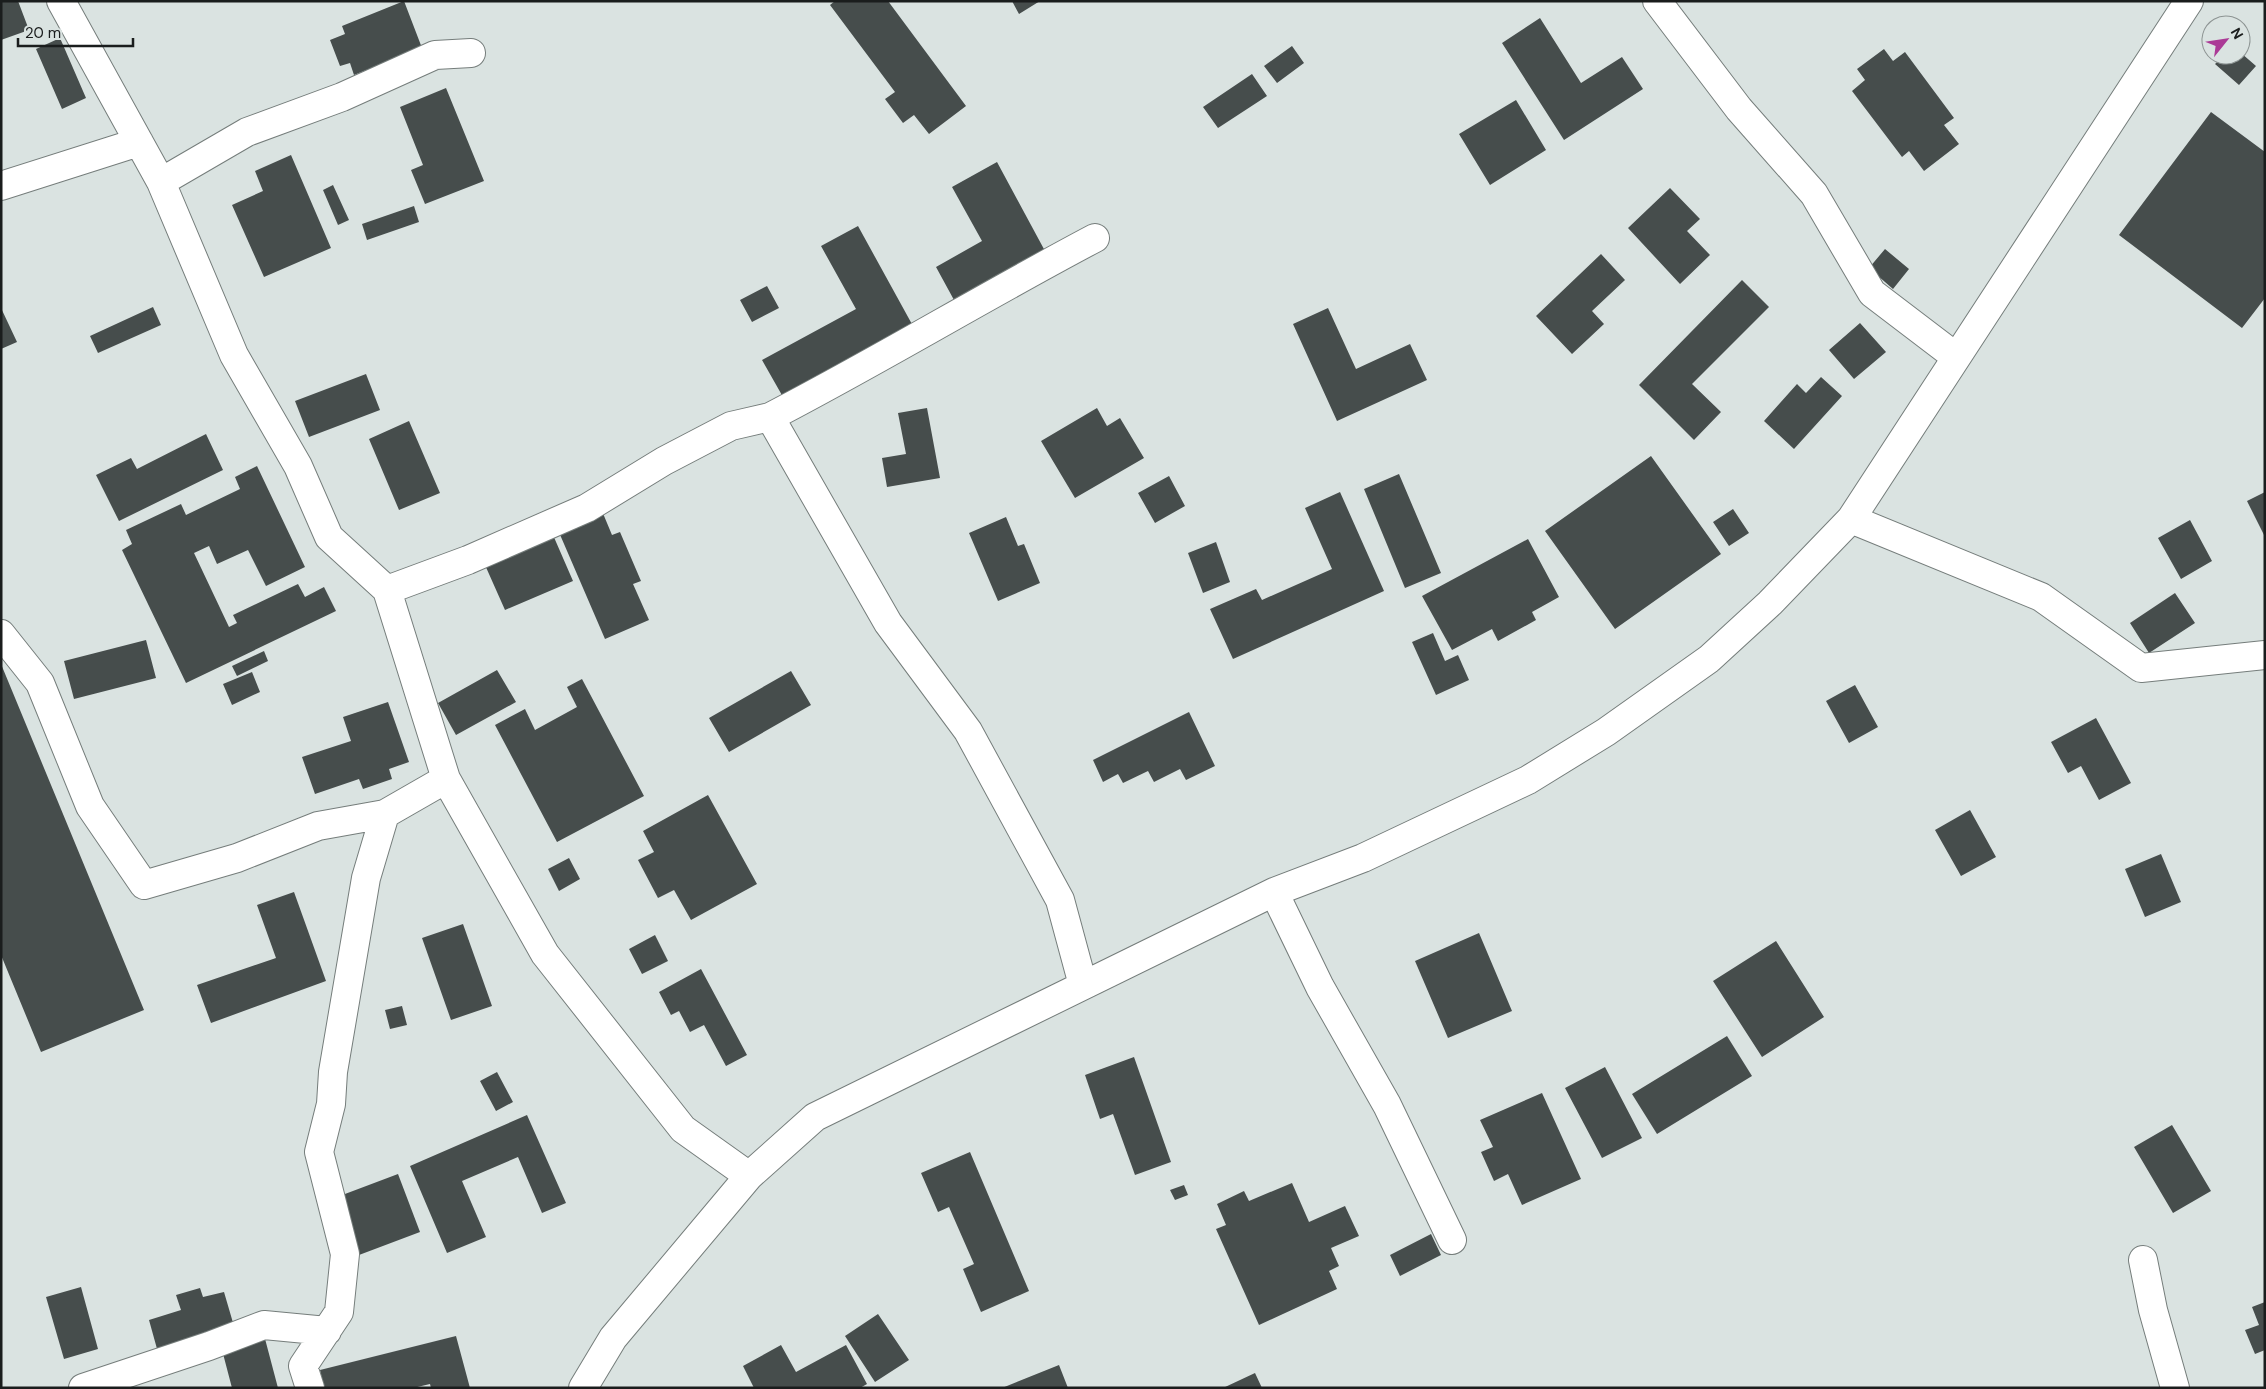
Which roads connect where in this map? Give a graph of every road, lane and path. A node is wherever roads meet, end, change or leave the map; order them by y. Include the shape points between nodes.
1 (61, 1) edge
2 (1657, 1) edge
3 (2189, 1) edge
4 (470, 53) dead end
5 (139, 142) junction
6 (161, 182) junction
7 (1, 186) edge
8 (1095, 238) dead end
9 (1956, 357) junction
10 (770, 418) junction
11 (1851, 519) junction
12 (387, 590) junction
13 (1, 634) edge
14 (2265, 655) edge
15 (446, 779) junction
16 (385, 814) junction
17 (1274, 892) junction
18 (1083, 984) junction
19 (749, 1176) junction
20 (1452, 1240) dead end
21 (2143, 1260) dead end
22 (327, 1331) junction
23 (83, 1388) edge
24 (310, 1388) edge
25 (583, 1388) edge
26 (2175, 1388) edge

1 - 5 street
2 - 9 street via 1739,109 1814,194 1872,293
3 - 9 street
4 - 6 street via 435,55 342,98 247,132
5 - 6 street
5 - 7 street
6 - 12 street via 234,355 298,466 329,537
8 - 10 street
9 - 11 street
10 - 12 street via 731,426 664,461 587,508 468,560
10 - 18 street via 888,623 968,731 1060,900
11 - 14 street via 2041,597 2141,668
11 - 17 street via 1770,604 1709,659 1606,732 1528,780 1363,858
12 - 15 street
13 - 16 street via 40,683 90,806 144,885 236,858 318,826
15 - 16 street
15 - 19 street via 545,954 683,1130
16 - 22 street via 366,878 333,1072 331,1104 319,1152 345,1254 339,1312
17 - 18 street
17 - 20 street via 1320,987 1387,1105
18 - 19 street via 815,1118
19 - 25 street via 613,1338
21 - 26 street
22 - 23 street via 264,1325
22 - 24 street via 303,1366

